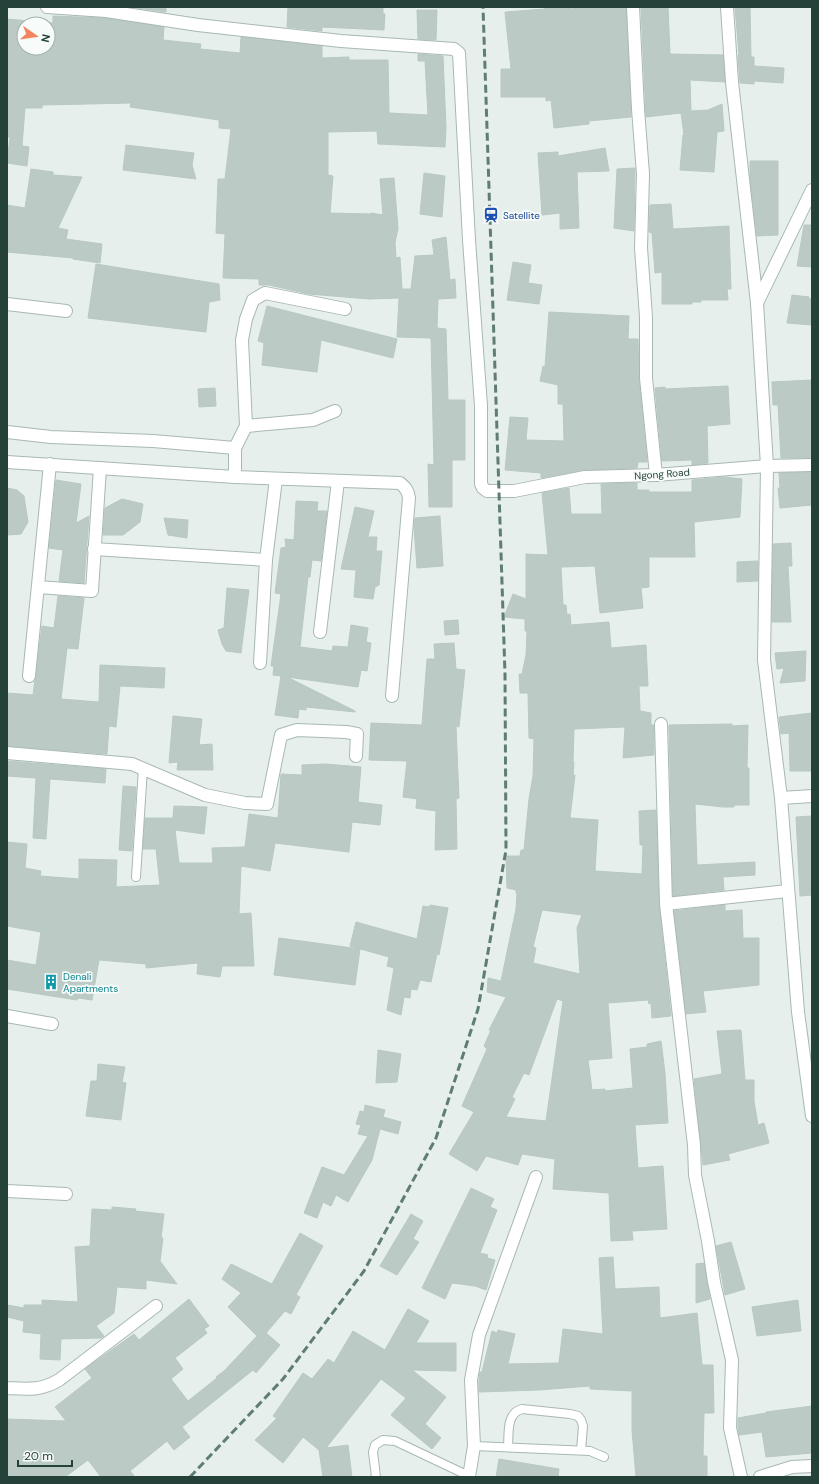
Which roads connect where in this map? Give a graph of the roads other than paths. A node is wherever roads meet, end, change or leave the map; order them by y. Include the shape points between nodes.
1 (47, 7) edge
2 (633, 7) edge
3 (727, 7) edge
4 (812, 190) edge
5 (757, 303) junction
6 (7, 304) edge
7 (345, 310) dead end
8 (66, 311) dead end
9 (335, 411) dead end
10 (246, 426) junction
11 (7, 432) edge
12 (235, 448) junction
13 (7, 462) edge
14 (50, 464) junction
15 (812, 465) edge
16 (767, 466) junction
17 (100, 468) junction
18 (656, 475) junction
19 (235, 477) junction
20 (276, 479) junction
21 (338, 481) junction
22 (94, 549) junction
23 (266, 560) junction
24 (38, 587) junction
25 (320, 632) dead end
26 (260, 663) dead end
27 (29, 676) dead end
28 (392, 696) dead end
29 (661, 724) dead end
30 (7, 753) edge
31 (356, 756) dead end
32 (143, 768) junction
33 (812, 796) edge
34 (781, 798) junction
35 (136, 877) dead end
36 (788, 891) junction
37 (666, 904) junction
38 (7, 1016) edge
39 (52, 1024) dead end
40 (812, 1116) edge
41 (536, 1177) dead end
42 (7, 1191) edge
43 (66, 1194) dead end
44 (156, 1306) dead end
45 (7, 1388) edge
46 (474, 1446) junction
47 (508, 1447) junction
48 (581, 1450) junction
49 (604, 1457) dead end
50 (812, 1466) edge
51 (376, 1477) edge
52 (469, 1477) edge
53 (741, 1477) edge
54 (760, 1477) edge

1 - 18 street, Ngong Road via 106,11 198,25 341,41 454,49 459,53 460,62 481,406 481,484 487,491 514,491 585,477
2 - 18 street via 643,174 641,248 646,317 646,378
3 - 5 street via 732,82
4 - 5 street
5 - 16 street
6 - 8 street
7 - 10 street via 265,293 253,300 242,340
9 - 10 street via 313,420
10 - 12 street
11 - 12 street
12 - 19 street
13 - 14 street
14 - 17 street
14 - 24 street
15 - 16 street, Ngong Road
16 - 18 street, Ngong Road
16 - 34 street via 764,660
17 - 19 street
17 - 22 street
19 - 20 street
20 - 21 street
20 - 23 street
21 - 25 street
21 - 28 street via 400,483 408,492
22 - 23 street
22 - 24 street via 92,591
23 - 26 street
24 - 27 street
29 - 37 street
30 - 32 street via 132,764
31 - 32 street via 357,734 297,730 281,735 267,804 245,803 205,795
32 - 35 lane
33 - 34 street
34 - 36 street
36 - 37 street
36 - 40 street via 798,1012
37 - 53 street via 694,1145 695,1175 714,1282 732,1360 730,1428
38 - 39 street
41 - 46 street via 479,1336 471,1380
42 - 43 street
44 - 45 street via 59,1380 34,1390
46 - 47 lane
46 - 52 street
47 - 48 lane
47 - 48 lane via 511,1418 522,1409 578,1416 583,1426
48 - 49 lane
50 - 54 street via 792,1467
51 - 52 lane via 373,1452 375,1445 383,1440 395,1441

